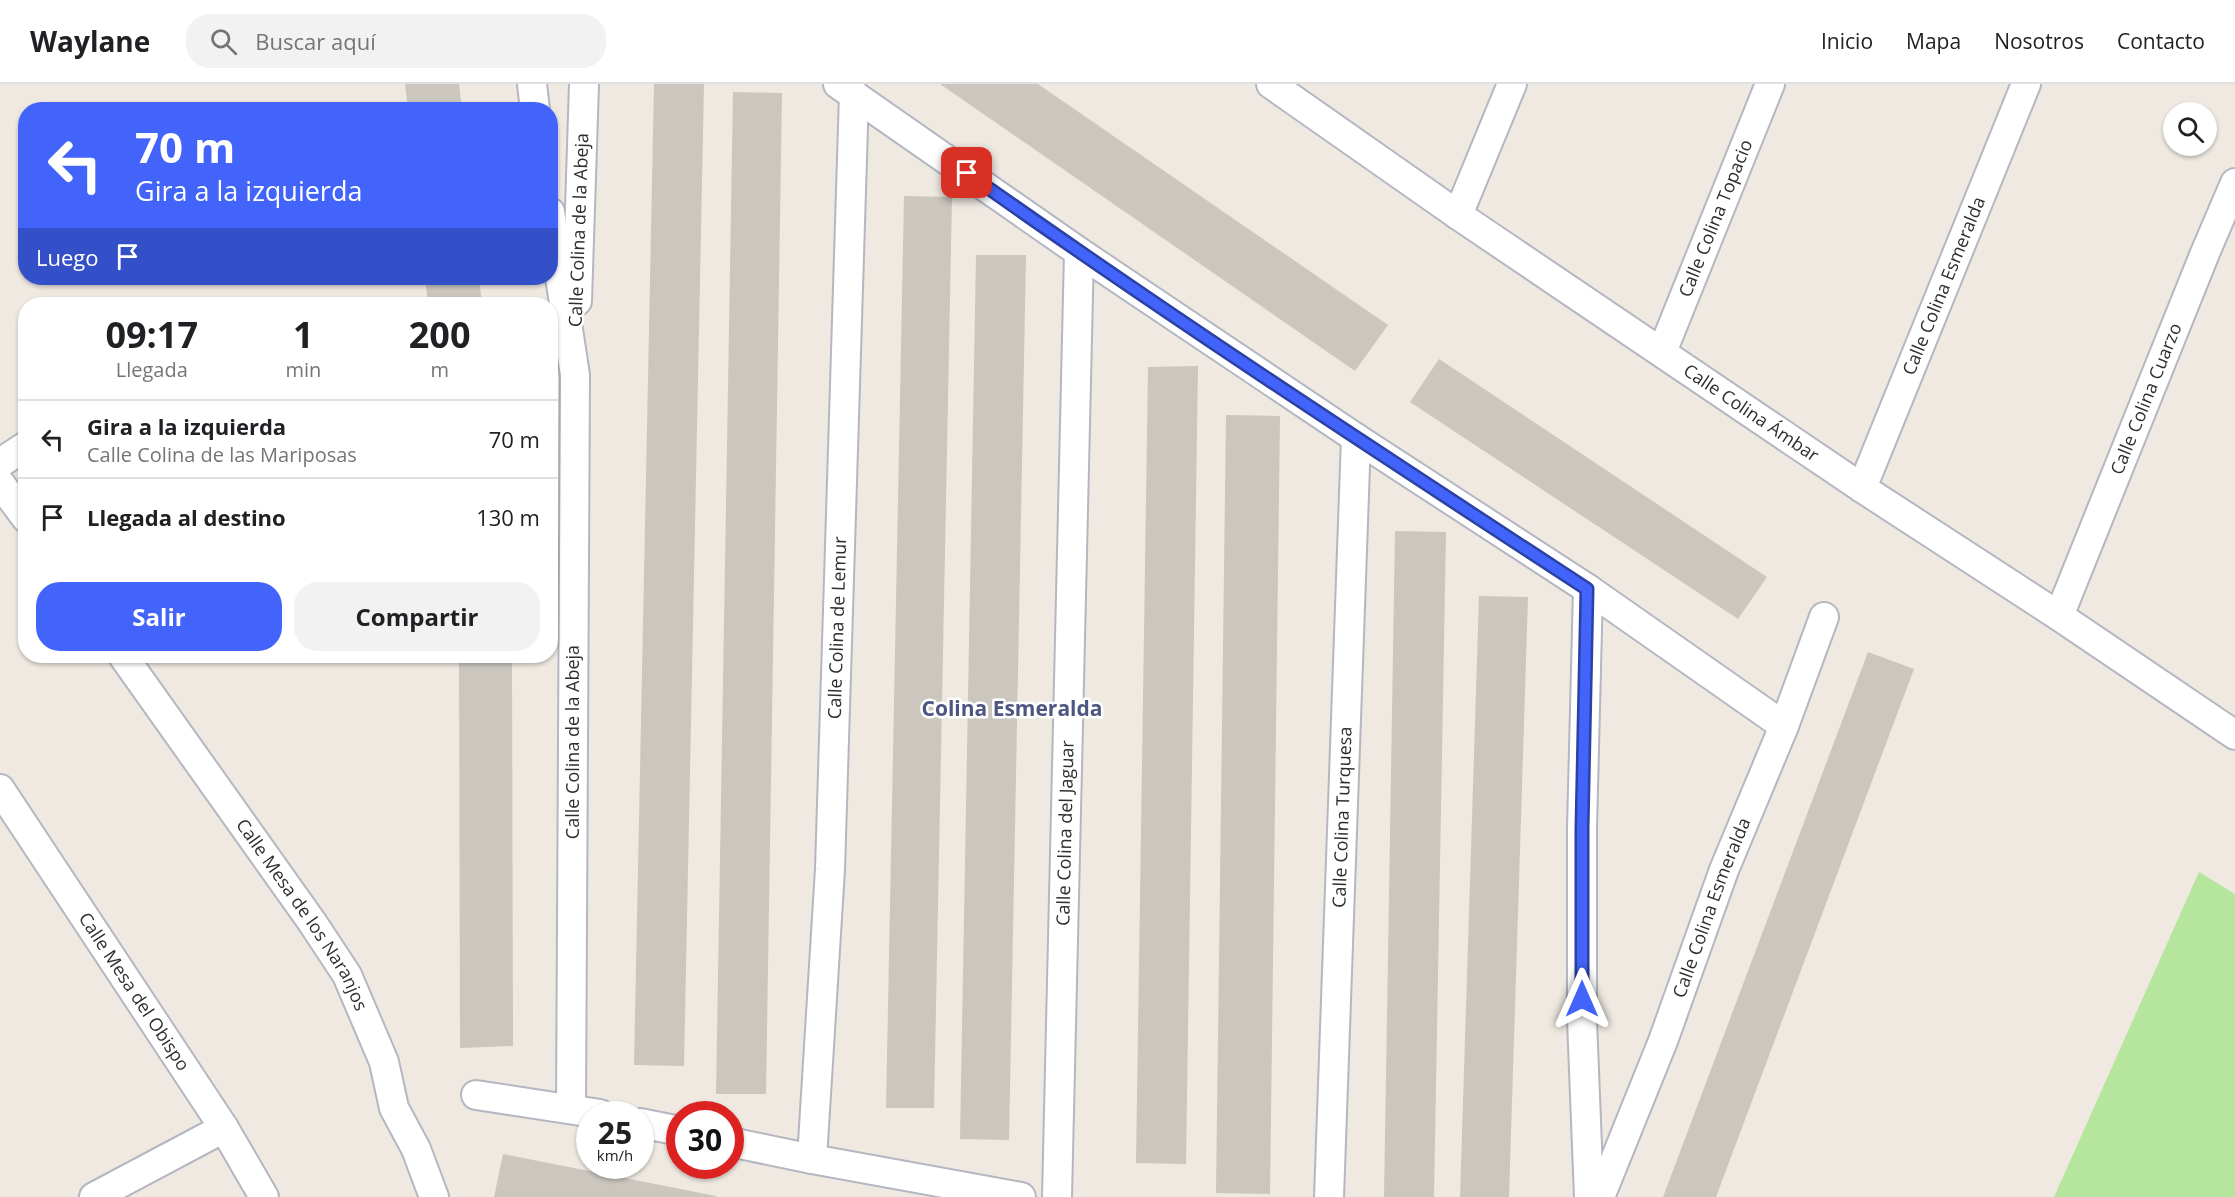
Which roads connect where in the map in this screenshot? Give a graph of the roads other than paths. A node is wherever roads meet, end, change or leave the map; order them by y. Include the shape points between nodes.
1 (532, 84) edge
2 (584, 84) edge
3 (1271, 84) edge
4 (1512, 84) edge
5 (1770, 84) edge
6 (2026, 84) edge
7 (846, 89) edge
8 (534, 102) edge
9 (2235, 183) edge
10 (1458, 215) junction
11 (1079, 252) junction
12 (558, 266) edge
13 (1662, 352) junction
14 (574, 375) junction
15 (1356, 438) junction
16 (18, 452) edge
17 (0, 464) edge
18 (0, 483) edge
19 (1862, 488) junction
20 (18, 507) edge
21 (1587, 589) junction
22 (2059, 616) junction
23 (1824, 617) dead end
24 (128, 663) edge
25 (1784, 726) junction
26 (2235, 735) edge
27 (0, 789) edge
28 (476, 1095) dead end
29 (571, 1108) junction
30 (576, 1109) edge
31 (224, 1128) junction
32 (744, 1145) edge
33 (812, 1160) junction
34 (94, 1197) edge
35 (264, 1197) edge
36 (434, 1197) edge
37 (1021, 1197) edge
38 (1057, 1197) edge
39 (1329, 1197) edge
40 (1589, 1197) edge
41 (1600, 1197) edge

1 - 8 street
2 - 14 street, Calle Colina de la Abeja
3 - 10 street, Calle Colina Ámbar
4 - 10 street
5 - 13 street, Calle Colina Topacio
6 - 19 street, Calle Colina Esmeralda
7 - 11 street
7 - 33 street, Calle Colina de Lemur via 830,869
9 - 22 street, Calle Colina Cuarzo
10 - 13 street, Calle Colina Ámbar
11 - 15 street
11 - 38 street, Calle Colina del Jaguar
12 - 14 street, Calle Colina de la Abeja
13 - 19 street, Calle Colina Ámbar
14 - 29 street, Calle Colina de la Abeja
15 - 21 street
15 - 39 street, Calle Colina Turquesa
16 - 17 street
18 - 20 street
19 - 22 street, Calle Colina Ámbar
21 - 25 street
21 - 40 street via 1582,1020
22 - 26 street, Calle Colina Ámbar
23 - 25 street, Calle Colina Esmeralda
24 - 36 street, Calle Mesa de los Naranjos via 347,975 384,1062 394,1108 416,1149
25 - 41 street, Calle Colina Esmeralda via 1724,870 1663,1041
27 - 31 street, Calle Mesa del Obispo
28 - 29 street
29 - 30 street
31 - 34 street
31 - 35 street, Calle Mesa del Obispo
32 - 33 street
33 - 37 street

